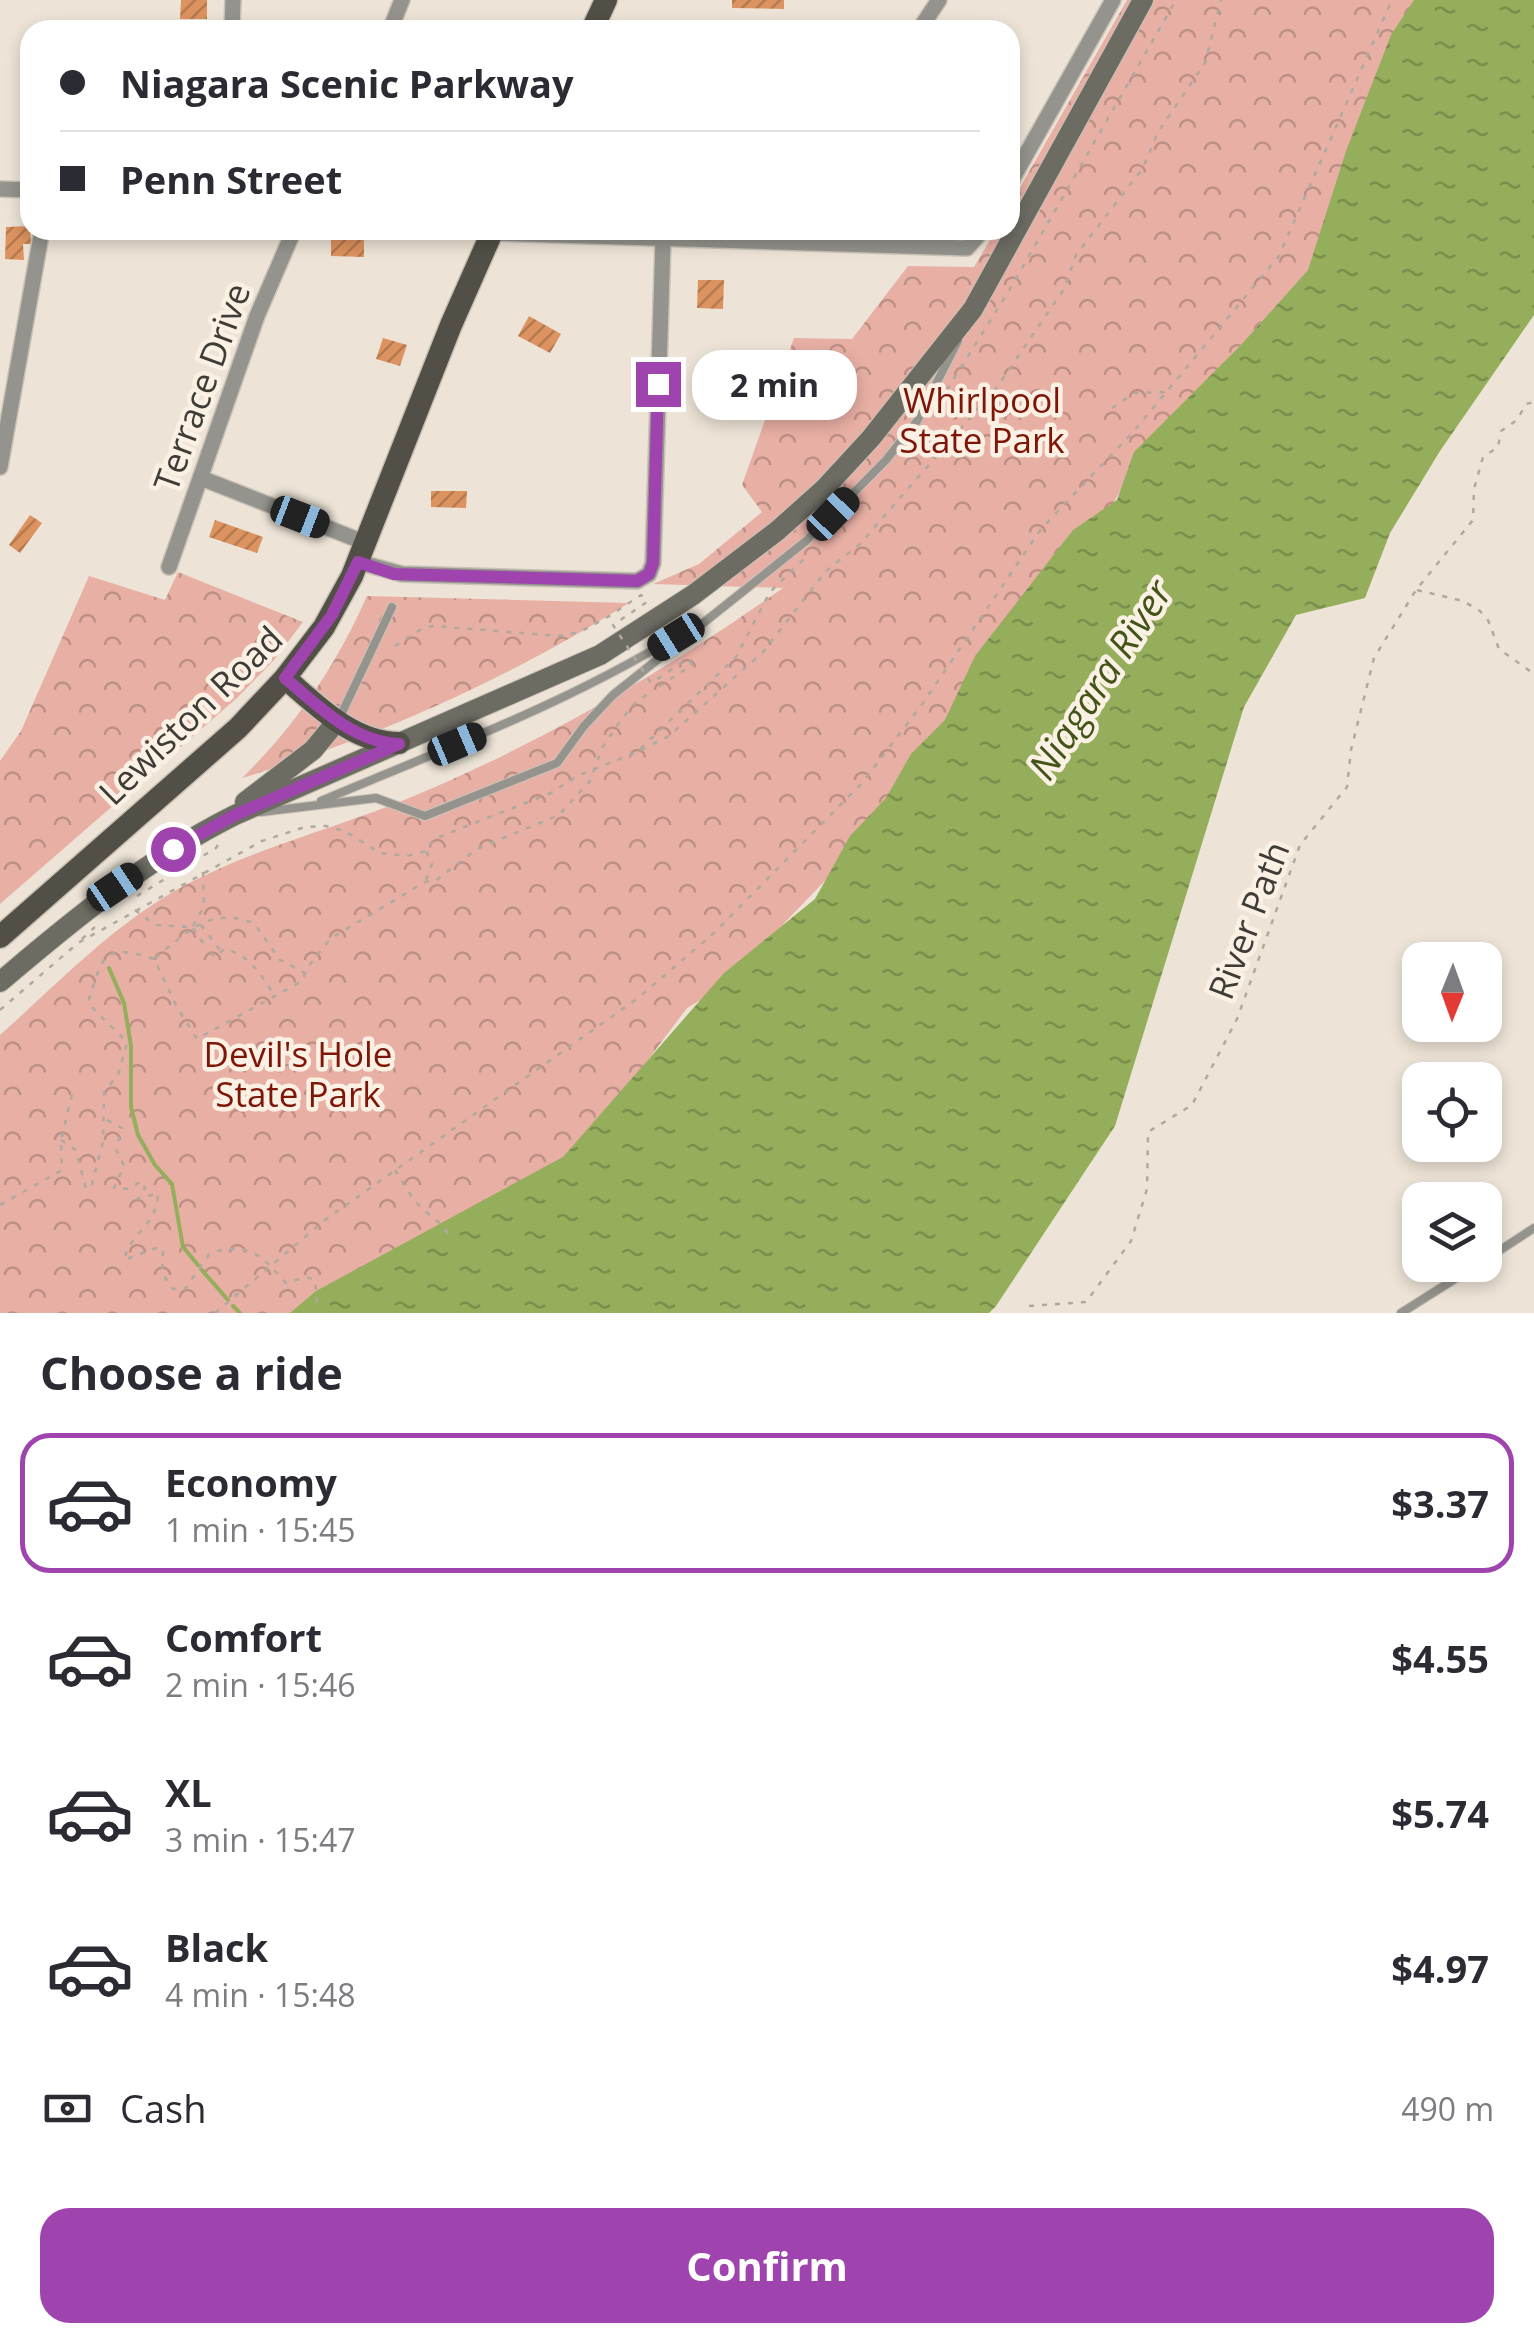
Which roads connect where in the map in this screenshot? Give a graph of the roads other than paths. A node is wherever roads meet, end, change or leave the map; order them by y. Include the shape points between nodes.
1 (1112, 0) edge
2 (1143, 0) edge
3 (1020, 165) edge
4 (1020, 222) edge
5 (40, 240) edge
6 (290, 240) edge
7 (489, 240) edge
8 (663, 240) joint
9 (974, 240) edge
10 (1010, 240) edge
11 (972, 309) junction
12 (0, 467) edge
13 (201, 478) junction
14 (362, 553) junction
15 (169, 566) dead end
16 (734, 600) junction
17 (392, 607) dead end
18 (285, 678) junction
19 (337, 721) junction
20 (399, 744) junction
21 (312, 805) junction
22 (235, 815) junction
23 (213, 826) junction
24 (0, 936) edge
25 (0, 982) edge
26 (1534, 1228) edge
27 (1502, 1249) edge
28 (1450, 1282) edge
29 (1402, 1313) edge

1 - 3 street
2 - 4 main road
5 - 12 street
6 - 13 street, Terrace Drive
7 - 14 main road, Lewiston Road
8 - 9 street via 967,248
8 - 14 street via 649,574 637,581 402,574
10 - 11 main road
11 - 16 lane via 944,372 896,447 806,541
11 - 20 main road via 824,489 693,596 566,672
13 - 14 street
13 - 15 street, Terrace Drive
14 - 18 main road, Lewiston Road via 332,615
16 - 21 lane via 565,698
16 - 21 lane via 613,695 556,763 542,770 424,816 376,798
17 - 19 lane
18 - 19 main road
18 - 24 main road, Lewiston Road via 196,767
19 - 20 main road via 376,742
19 - 23 main road via 313,750
20 - 22 main road
21 - 22 lane
22 - 23 main road
23 - 25 main road via 115,887
26 - 27 lane
28 - 29 lane

